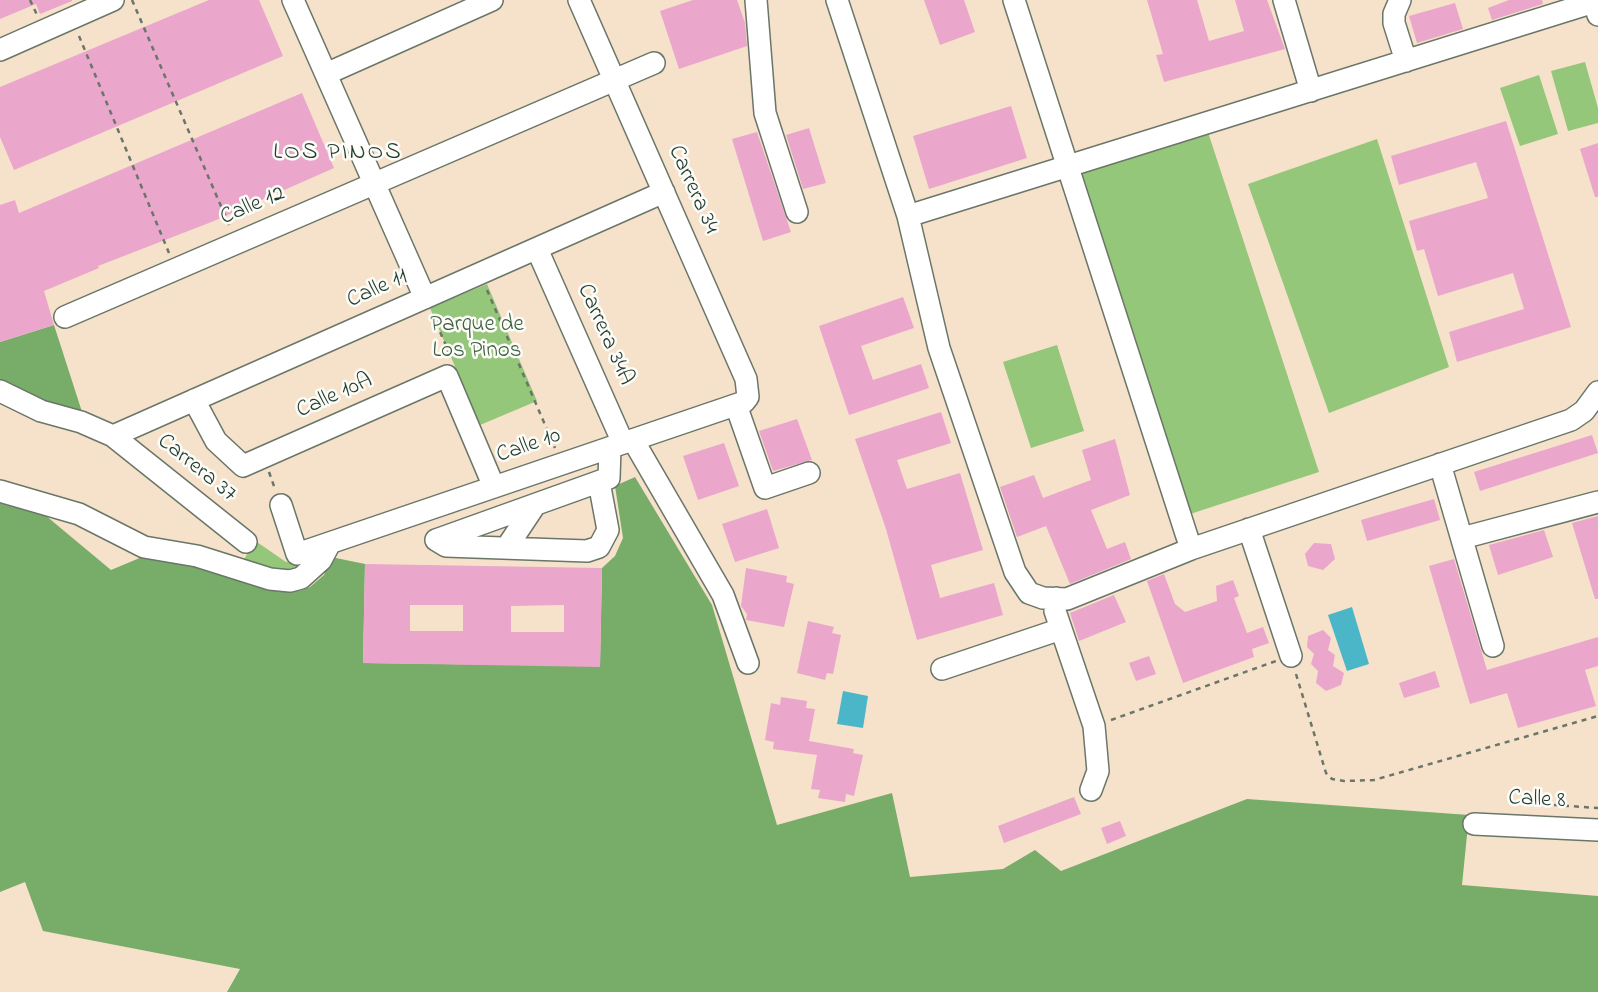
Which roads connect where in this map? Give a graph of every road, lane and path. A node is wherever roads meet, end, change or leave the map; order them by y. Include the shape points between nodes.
1 (113, 0) edge
2 (132, 0) edge
3 (293, 0) edge
4 (492, 0) edge
5 (579, 0) edge
6 (756, 0) edge
7 (837, 0) edge
8 (1014, 0) edge
9 (1284, 0) edge
10 (1400, 0) edge
11 (1550, 8) edge
12 (1598, 15) edge
13 (72, 18) junction
14 (0, 50) edge
15 (1406, 61) junction
16 (654, 62) dead end
17 (326, 74) junction
18 (614, 80) junction
19 (1311, 91) junction
20 (1067, 167) junction
21 (374, 183) junction
22 (664, 192) junction
23 (797, 212) dead end
24 (908, 216) junction
25 (236, 243) junction
26 (537, 249) junction
27 (176, 269) junction
28 (480, 274) junction
29 (425, 298) junction
30 (65, 317) dead end
31 (447, 376) junction
32 (0, 391) edge
33 (1598, 392) edge
34 (194, 400) junction
35 (740, 404) junction
36 (1591, 413) edge
37 (113, 436) junction
38 (622, 444) junction
39 (264, 456) junction
40 (562, 464) junction
41 (1440, 464) junction
42 (809, 473) dead end
43 (599, 482) junction
44 (494, 487) junction
45 (0, 491) edge
46 (1598, 502) edge
47 (281, 505) joint
48 (534, 505) junction
49 (1249, 529) junction
50 (1462, 538) junction
51 (246, 542) dead end
52 (330, 543) junction
53 (507, 547) junction
54 (1191, 549) junction
55 (1056, 598) junction
56 (1060, 628) junction
57 (1493, 646) dead end
58 (1291, 656) junction
59 (748, 663) dead end
60 (942, 669) dead end
61 (1598, 716) edge
62 (1094, 726) junction
63 (1091, 790) dead end
64 (1554, 805) dead end
65 (1598, 808) edge
66 (1474, 824) dead end
67 (1598, 830) edge

1 - 13 street
2 - 25 path
3 - 17 street
4 - 17 street
5 - 18 street, Carrera 34
6 - 23 street via 765,113
7 - 24 street
8 - 20 street
9 - 19 street
10 - 15 street via 1394,23
11 - 12 street via 1594,2
11 - 15 street
13 - 14 street
13 - 27 path
15 - 19 street
16 - 18 street, Calle 12
17 - 21 street
18 - 21 street, Calle 12
18 - 22 street, Carrera 34
19 - 20 street
20 - 24 street
20 - 54 street
21 - 25 street, Calle 12
21 - 29 street
22 - 26 street, Calle 11
22 - 35 street, Carrera 34 via 750,389
24 - 55 street via 939,348 1015,572 1029,593
25 - 27 street, Calle 12
26 - 28 street, Calle 11
26 - 38 street, Carrera 34A
27 - 30 street, Calle 12
28 - 29 street, Calle 11
28 - 40 path
29 - 31 path via 455,367
29 - 34 street, Calle 11
31 - 39 street, Calle 10A
31 - 44 street
32 - 37 street, Carrera 37
33 - 36 street
34 - 37 street, Calle 11
34 - 39 street, Calle 10A via 216,441 243,466
35 - 38 street, Calle 10
35 - 42 street, Carrera 34 via 765,488
36 - 41 street
37 - 51 street, Carrera 37
38 - 40 street, Calle 10
38 - 43 street via 609,478
38 - 59 street, Carrera 34A via 723,595
39 - 47 path
40 - 44 street, Calle 10
41 - 49 street
41 - 50 street
43 - 48 street
43 - 53 street via 608,530 599,547 587,551
44 - 52 street, Calle 10
45 - 52 street via 79,514 144,547 197,556 270,579 301,578 321,561
46 - 50 street
47 - 52 street, Calle 10 via 297,554
48 - 53 street
48 - 53 street via 436,540 446,546
49 - 54 street
49 - 58 street
50 - 57 street
54 - 55 street via 1067,599
55 - 56 street
56 - 60 street
56 - 62 street
58 - 61 path via 1326,773 1332,779 1374,780
58 - 62 path
62 - 63 street via 1098,771
64 - 65 path
66 - 67 street, Calle 8

